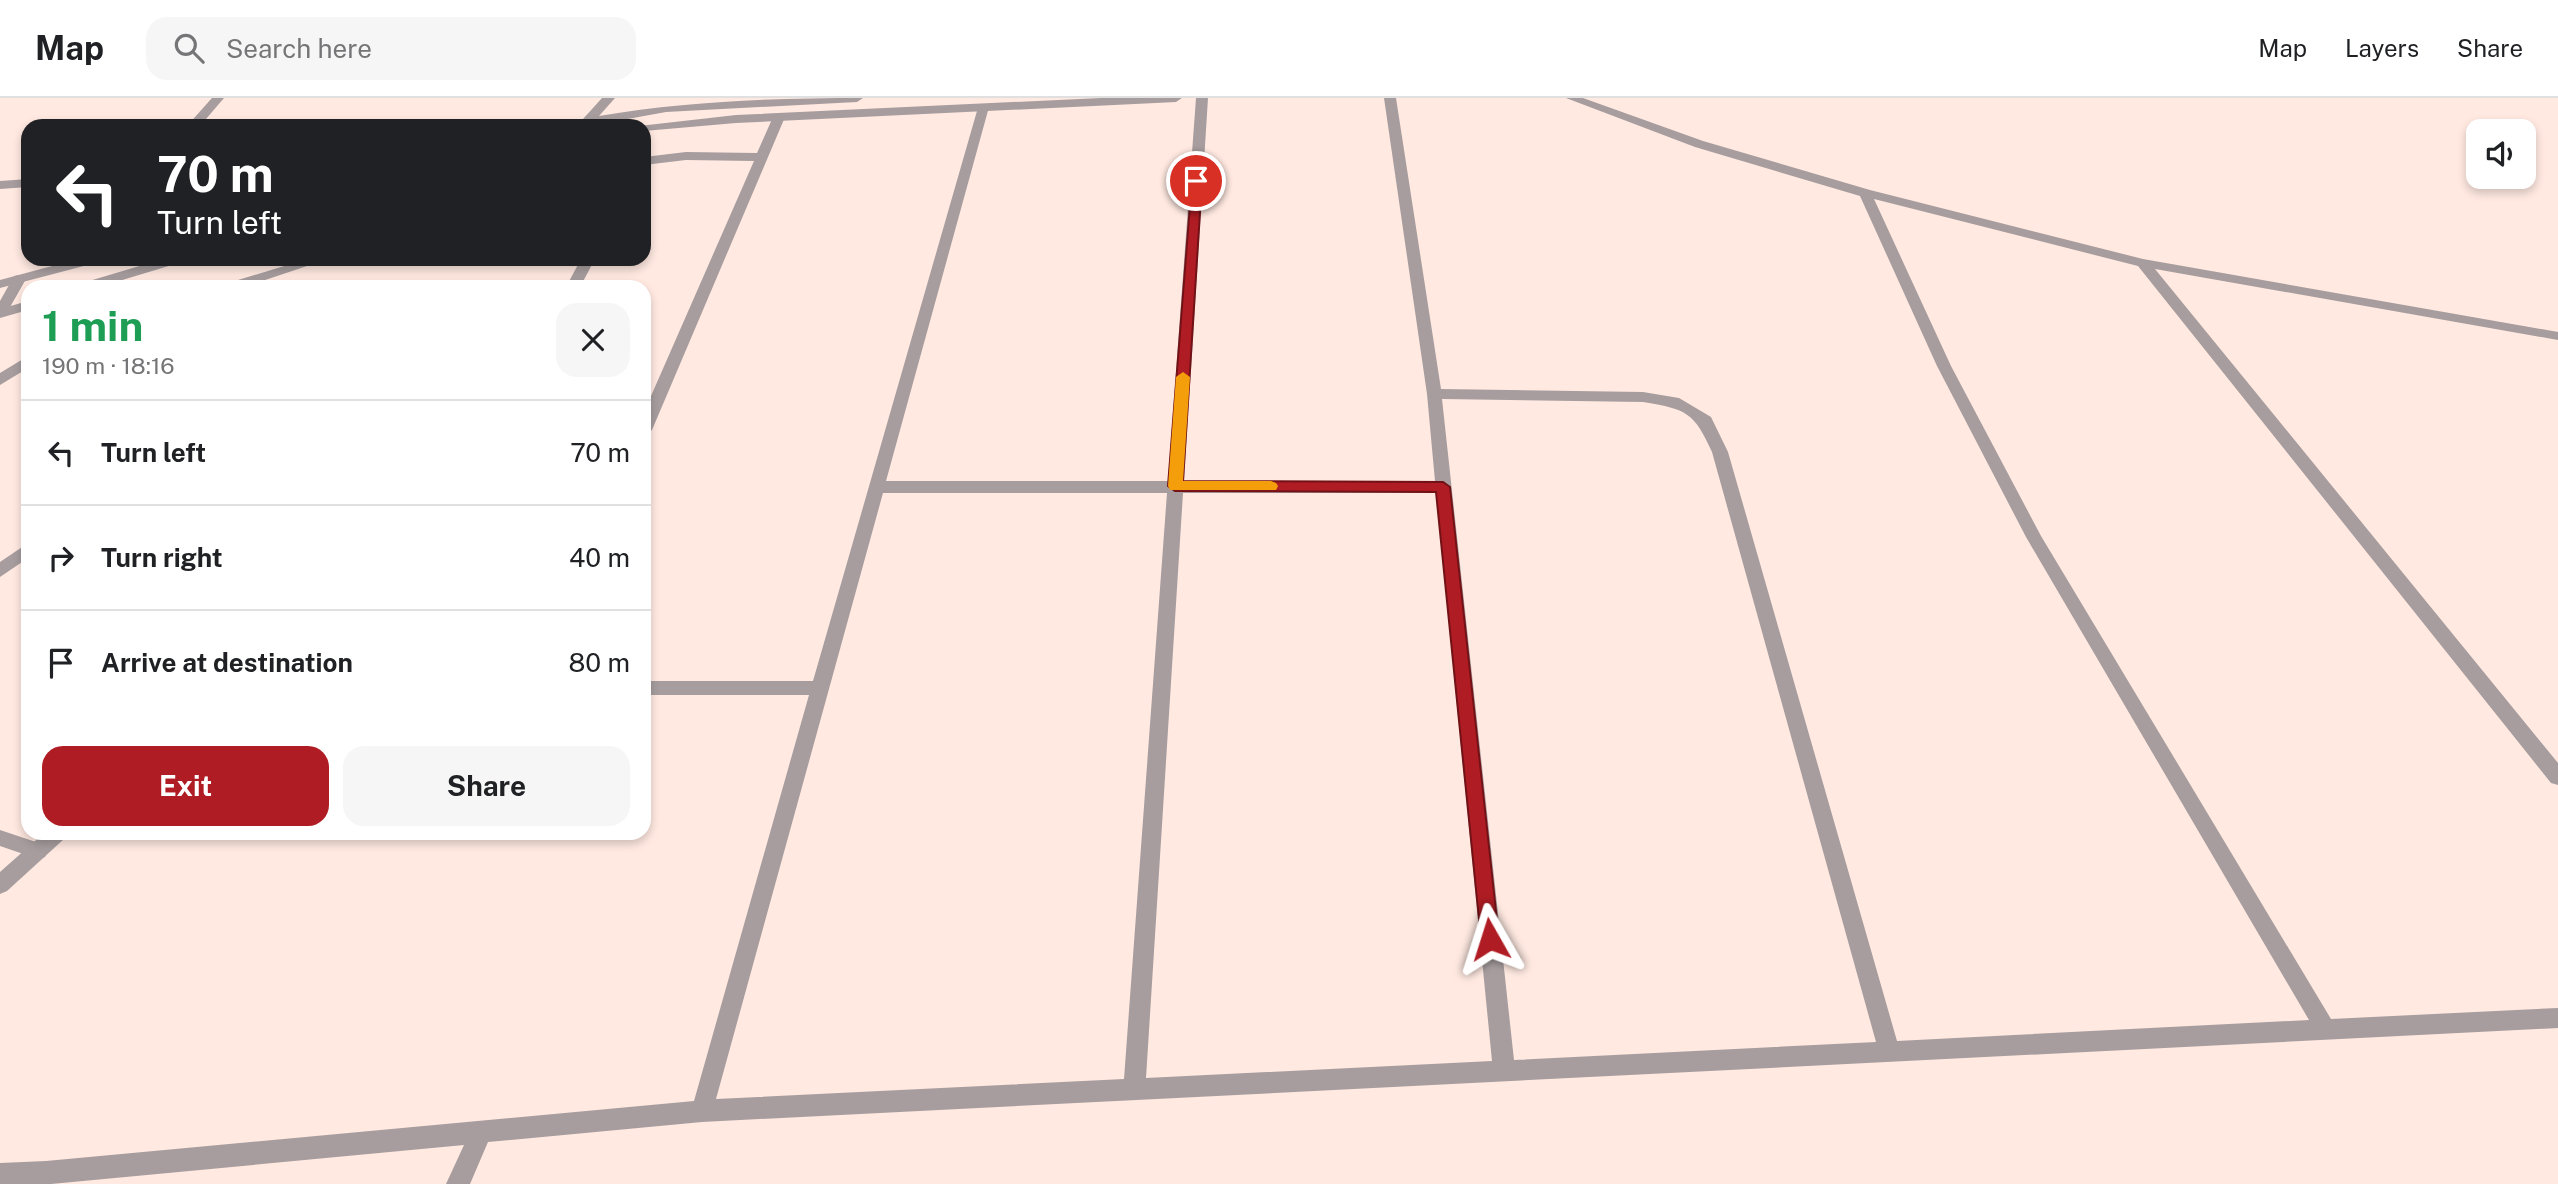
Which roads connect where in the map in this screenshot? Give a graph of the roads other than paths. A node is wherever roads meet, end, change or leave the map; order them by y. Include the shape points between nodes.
1 (218, 98) edge
2 (609, 98) edge
3 (644, 98) edge
4 (857, 98) edge
5 (1176, 98) edge
6 (1202, 98) edge
7 (1390, 98) edge
8 (1572, 98) edge
9 (982, 107) junction
10 (630, 113) junction
11 (779, 117) junction
12 (199, 119) edge
13 (590, 119) edge
14 (604, 119) edge
15 (625, 119) edge
16 (651, 126) edge
17 (762, 157) junction
18 (651, 160) edge
19 (21, 184) edge
20 (0, 185) edge
21 (1865, 193) junction
22 (2143, 263) junction
23 (68, 266) edge
24 (154, 266) edge
25 (299, 266) edge
26 (19, 279) junction
27 (107, 280) edge
28 (255, 280) edge
29 (0, 284) edge
30 (21, 307) edge
31 (0, 313) edge
32 (2558, 336) edge
33 (21, 366) edge
34 (0, 380) edge
35 (1434, 394) junction
36 (651, 414) edge
37 (877, 486) junction
38 (1175, 486) junction
39 (1443, 487) junction
40 (21, 554) edge
41 (0, 571) edge
42 (651, 688) edge
43 (820, 688) junction
44 (2558, 777) edge
45 (0, 838) edge
46 (50, 840) edge
47 (38, 851) junction
48 (0, 885) edge
49 (2558, 1018) edge
50 (2326, 1030) junction
51 (1890, 1053) junction
52 (1504, 1072) junction
53 (1134, 1090) junction
54 (702, 1111) junction
55 (482, 1131) junction
56 (0, 1175) edge
57 (457, 1184) edge

1 - 12 street
2 - 13 street
3 - 10 street
4 - 10 street
5 - 9 street
6 - 38 street
7 - 35 street
8 - 21 street via 1699,144
9 - 11 street
9 - 37 street
10 - 14 street
10 - 15 street
11 - 16 street
11 - 17 street
17 - 18 street
17 - 36 street
19 - 20 street
21 - 22 street
21 - 50 street via 1944,366 2034,537
22 - 32 street
22 - 44 street
23 - 26 street
24 - 27 street
25 - 28 street
26 - 29 street
26 - 31 street
30 - 31 street
33 - 34 street
35 - 39 street
35 - 51 street via 1643,397 1679,403 1706,421 1720,452
37 - 38 street
37 - 43 street
38 - 39 street
38 - 53 street
39 - 52 street
40 - 41 street
42 - 43 street
43 - 54 street
45 - 47 street
46 - 47 street
47 - 48 street
49 - 50 street
50 - 51 street
51 - 52 street
52 - 53 street
53 - 54 street
54 - 55 street
55 - 56 street
55 - 57 street

